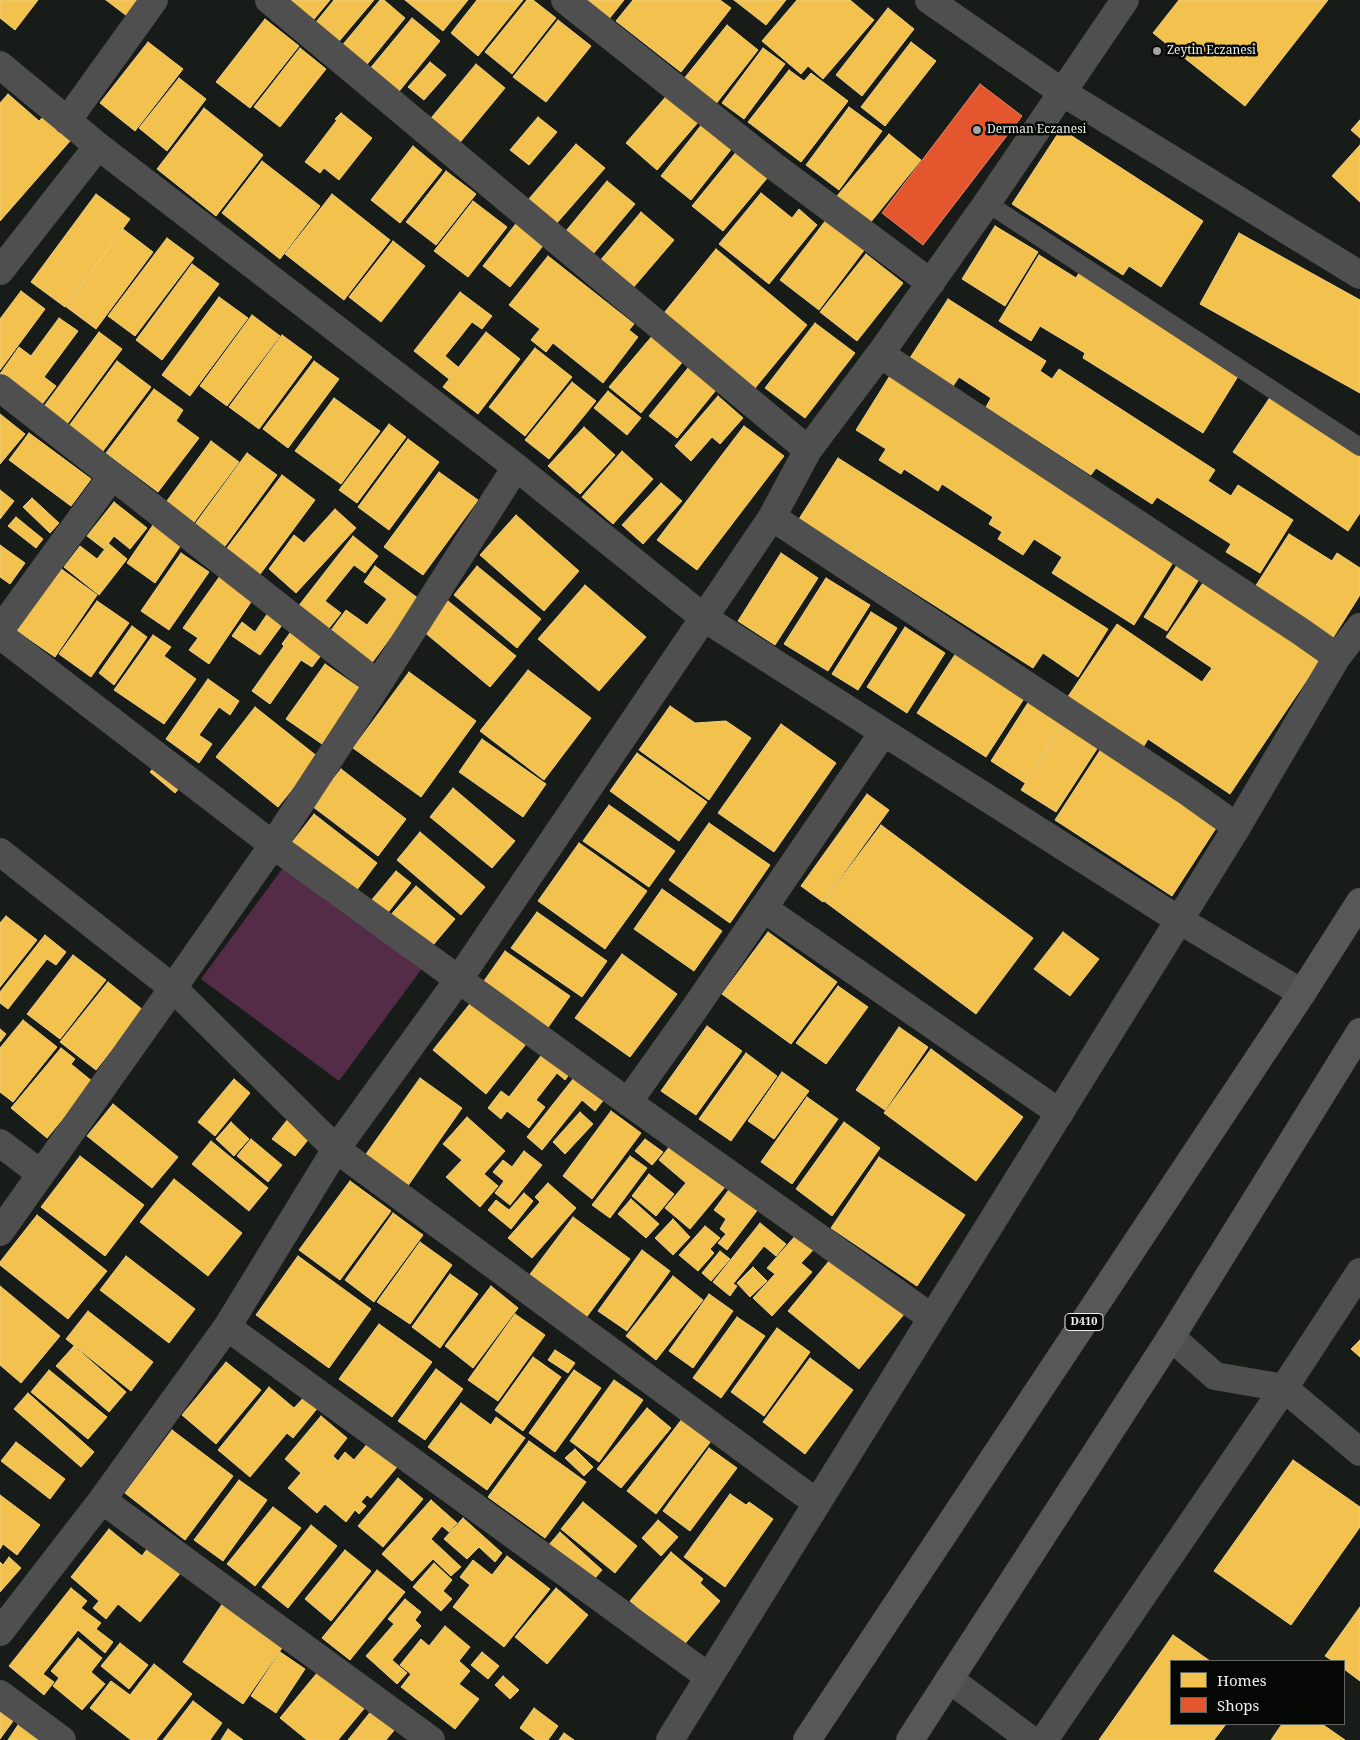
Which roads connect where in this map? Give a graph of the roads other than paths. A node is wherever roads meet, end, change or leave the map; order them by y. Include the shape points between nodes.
1 (154, 0) edge
2 (269, 0) edge
3 (565, 0) edge
4 (929, 0) edge
5 (1125, 0) edge
6 (0, 66) edge
7 (1062, 92) junction
8 (67, 121) junction
9 (98, 146) junction
10 (987, 203) junction
11 (0, 271) edge
12 (1360, 275) edge
13 (931, 283) junction
14 (880, 354) junction
15 (0, 388) edge
16 (1360, 447) edge
17 (808, 450) junction
18 (516, 466) junction
19 (112, 476) junction
20 (772, 517) junction
21 (704, 618) junction
22 (1360, 627) edge
23 (0, 630) edge
24 (0, 635) edge
25 (1337, 657) junction
26 (378, 684) junction
27 (883, 733) junction
28 (1237, 827) junction
29 (272, 845) junction
30 (0, 852) edge
31 (1360, 902) edge
32 (763, 908) junction
33 (1179, 920) junction
34 (458, 979) junction
35 (173, 988) junction
36 (1302, 993) junction
37 (1359, 1036) edge
38 (628, 1102) junction
39 (1060, 1113) junction
40 (0, 1144) edge
41 (336, 1149) junction
42 (41, 1174) junction
43 (0, 1232) edge
44 (1360, 1272) edge
45 (932, 1318) junction
46 (227, 1327) junction
47 (1171, 1337) junction
48 (1284, 1388) junction
49 (1360, 1452) edge
50 (102, 1500) junction
51 (817, 1503) junction
52 (0, 1632) edge
53 (709, 1677) junction
54 (949, 1679) junction
55 (0, 1694) edge
56 (62, 1740) edge
57 (431, 1740) edge
58 (670, 1740) edge
59 (807, 1740) edge
60 (910, 1740) edge
61 (1031, 1740) edge
62 (1044, 1740) edge

1 - 8 street
2 - 17 street
3 - 13 street via 775,167
4 - 7 street
5 - 7 street
6 - 8 street
7 - 10 street
7 - 12 street
8 - 9 street
9 - 11 street
9 - 18 street
10 - 13 street
10 - 16 lane
13 - 14 street
14 - 17 street
14 - 25 street
15 - 19 street
17 - 20 street
18 - 21 street
18 - 26 street
19 - 23 street
19 - 26 street
20 - 21 street
20 - 28 street
21 - 27 street
21 - 34 street
22 - 25 street
24 - 29 street
25 - 28 street
26 - 29 street
27 - 32 street
27 - 33 street
28 - 33 street
29 - 34 street
29 - 35 street
30 - 35 street
31 - 36 highway, D410
32 - 38 street
32 - 39 street
33 - 36 street
33 - 39 street
34 - 38 street
34 - 41 street
35 - 41 street
35 - 42 street
36 - 59 highway, D410
37 - 47 highway
38 - 45 street
39 - 45 street
40 - 42 street
41 - 46 street
41 - 51 street
42 - 43 street
44 - 48 street
45 - 51 street
46 - 50 street
46 - 53 street
47 - 48 street via 1215,1376
47 - 54 highway
48 - 49 street
48 - 62 street
50 - 52 street
50 - 57 street
51 - 53 street
53 - 58 street
54 - 60 highway
54 - 61 street
55 - 56 street

